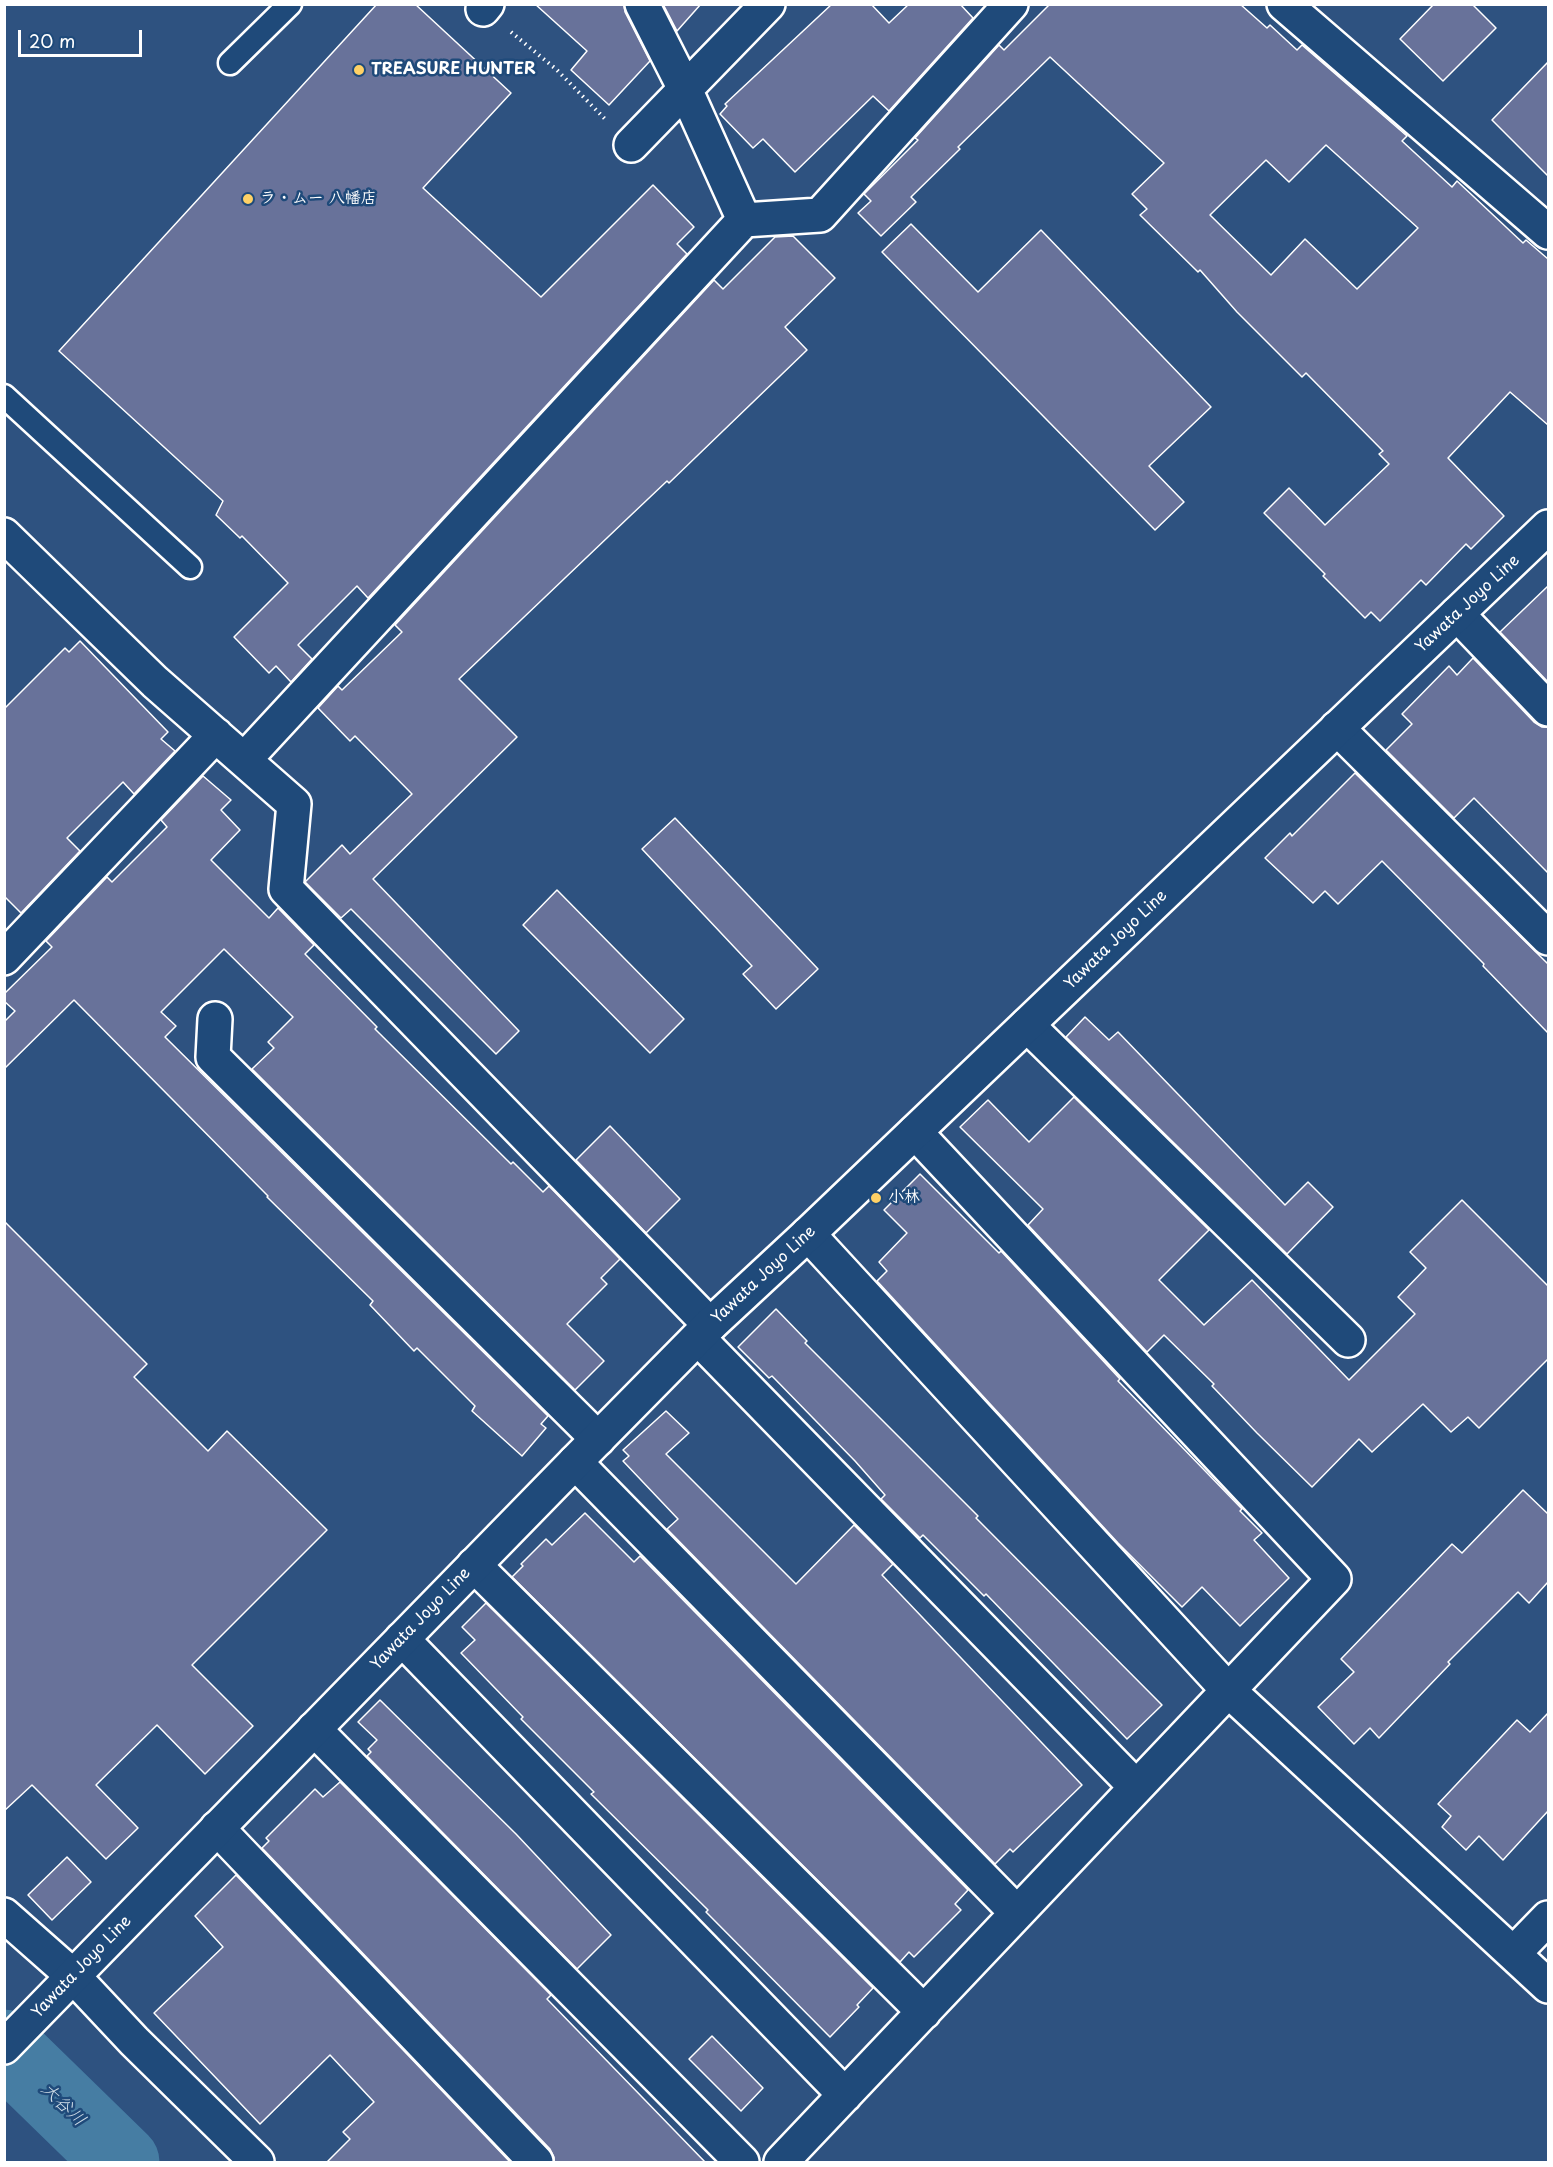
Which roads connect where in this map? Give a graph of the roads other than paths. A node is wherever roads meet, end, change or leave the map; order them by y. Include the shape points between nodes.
1 (290, 4) edge
2 (642, 4) edge
3 (768, 4) edge
4 (1011, 4) edge
5 (1284, 4) edge
6 (230, 63) dead end
7 (685, 89) junction
8 (631, 145) road end
9 (744, 220) junction
10 (1548, 232) edge
11 (4, 396) edge
12 (1548, 527) edge
13 (4, 535) edge
14 (190, 567) dead end
15 (1457, 614) junction
16 (1548, 709) edge
17 (1337, 728) junction
18 (216, 735) junction
19 (244, 760) junction
20 (1548, 938) edge
21 (4, 958) edge
22 (215, 1019) dead end
23 (1027, 1025) junction
24 (915, 1132) junction
25 (808, 1234) junction
26 (704, 1332) junction
27 (1348, 1340) dead end
28 (598, 1438) junction
29 (575, 1462) junction
30 (474, 1565) junction
31 (402, 1639) junction
32 (1228, 1690) junction
33 (314, 1728) junction
34 (1136, 1787) junction
35 (217, 1828) junction
36 (1017, 1913) junction
37 (4, 1915) edge
38 (1548, 1918) edge
39 (1514, 1953) junction
40 (68, 1981) junction
41 (1548, 1986) edge
42 (924, 2012) junction
43 (4, 2047) edge
44 (845, 2095) junction
45 (257, 2163) edge
46 (536, 2163) edge
47 (742, 2163) edge
48 (781, 2163) edge

1 - 6 lane
2 - 7 street
3 - 7 street
4 - 9 street via 820,215
5 - 10 street
7 - 8 street
7 - 9 street
9 - 19 street
11 - 14 lane
12 - 15 street, Yawata Joyo Line
13 - 18 street via 155,682
15 - 16 street
15 - 17 street, Yawata Joyo Line
17 - 20 street
17 - 23 street, Yawata Joyo Line
18 - 19 street
18 - 21 street
19 - 26 street via 294,804 286,889
22 - 28 street via 213,1057
23 - 24 street, Yawata Joyo Line
23 - 27 street
24 - 25 street, Yawata Joyo Line
24 - 32 street via 1334,1579
25 - 26 street, Yawata Joyo Line
25 - 32 street
26 - 28 street, Yawata Joyo Line
26 - 34 street
28 - 29 street, Yawata Joyo Line
29 - 30 street, Yawata Joyo Line
29 - 36 street
30 - 31 street, Yawata Joyo Line
30 - 42 street
31 - 33 street, Yawata Joyo Line
31 - 44 street
32 - 34 street
32 - 39 street
33 - 35 street, Yawata Joyo Line
33 - 47 street
34 - 36 street
35 - 40 street, Yawata Joyo Line
35 - 46 street
36 - 42 street
37 - 40 street
38 - 39 street
39 - 41 street
40 - 43 street, Yawata Joyo Line
40 - 45 street
42 - 44 street
44 - 48 street

